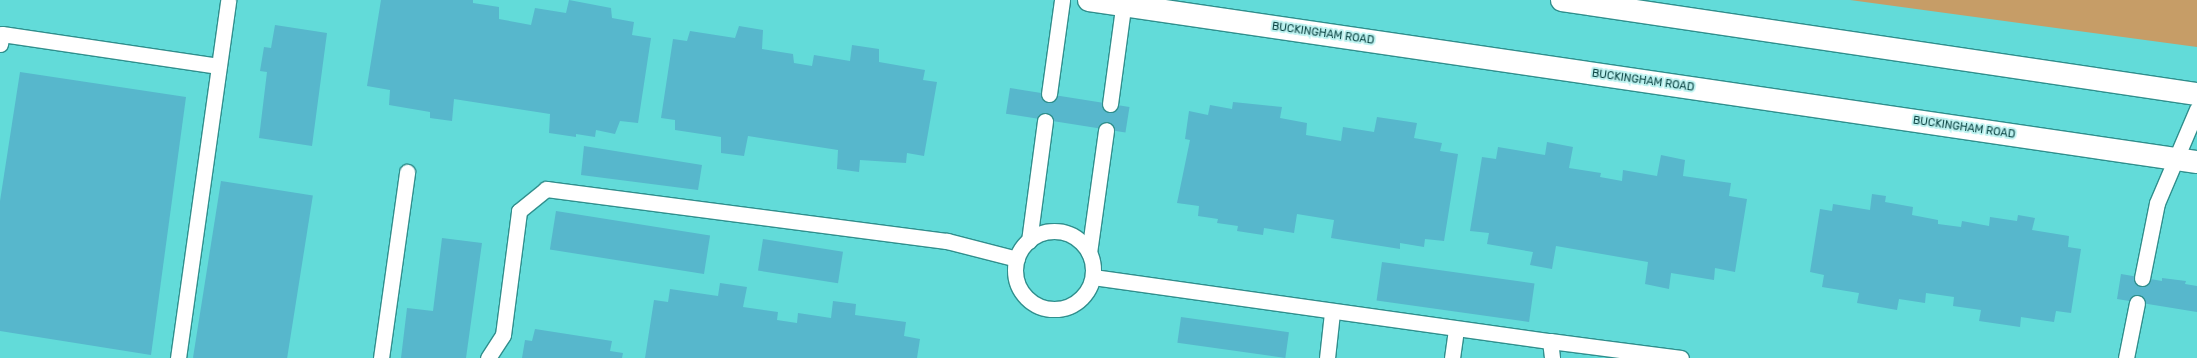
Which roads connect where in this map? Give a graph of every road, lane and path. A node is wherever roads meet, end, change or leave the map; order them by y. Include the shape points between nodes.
1 (228, 0) edge
2 (1062, 0) edge
3 (1089, 0) edge
4 (1562, 0) edge
5 (1123, 3) edge
6 (0, 44) edge
7 (219, 66) junction
8 (1049, 94) dead end
9 (2197, 94) edge
10 (1110, 104) dead end
11 (2197, 108) edge
12 (1045, 121) dead end
13 (1106, 130) dead end
14 (2176, 159) junction
15 (2197, 162) edge
16 (407, 172) dead end
17 (1029, 241) junction
18 (1089, 253) junction
19 (1016, 259) junction
20 (1093, 277) junction
21 (2142, 278) dead end
22 (2137, 303) dead end
23 (1332, 313) junction
24 (1456, 329) junction
25 (1550, 341) junction
26 (178, 358) edge
27 (380, 358) edge
28 (488, 358) edge
29 (1327, 358) edge
30 (1452, 358) edge
31 (1552, 358) edge
32 (1681, 358) edge
33 (2126, 358) edge

1 - 7 lane
2 - 8 lane
3 - 5 street, BUCKINGHAM ROAD
4 - 9 street
5 - 10 lane
5 - 14 street, BUCKINGHAM ROAD
6 - 7 lane via 2,34
7 - 26 lane
11 - 14 lane
12 - 17 lane
13 - 18 lane
14 - 15 street, BUCKINGHAM ROAD
14 - 21 lane via 2157,203
16 - 27 lane
17 - 18 lane via 1046,232 1059,231 1082,242
17 - 19 lane
18 - 20 lane
19 - 20 lane via 1015,274 1020,288 1029,300 1042,307 1058,309 1070,306 1080,299
19 - 28 lane via 947,241 546,189 519,211 503,335
20 - 23 lane
22 - 33 lane
23 - 24 lane
23 - 29 lane
24 - 25 lane
24 - 30 lane
25 - 31 lane
25 - 32 lane

